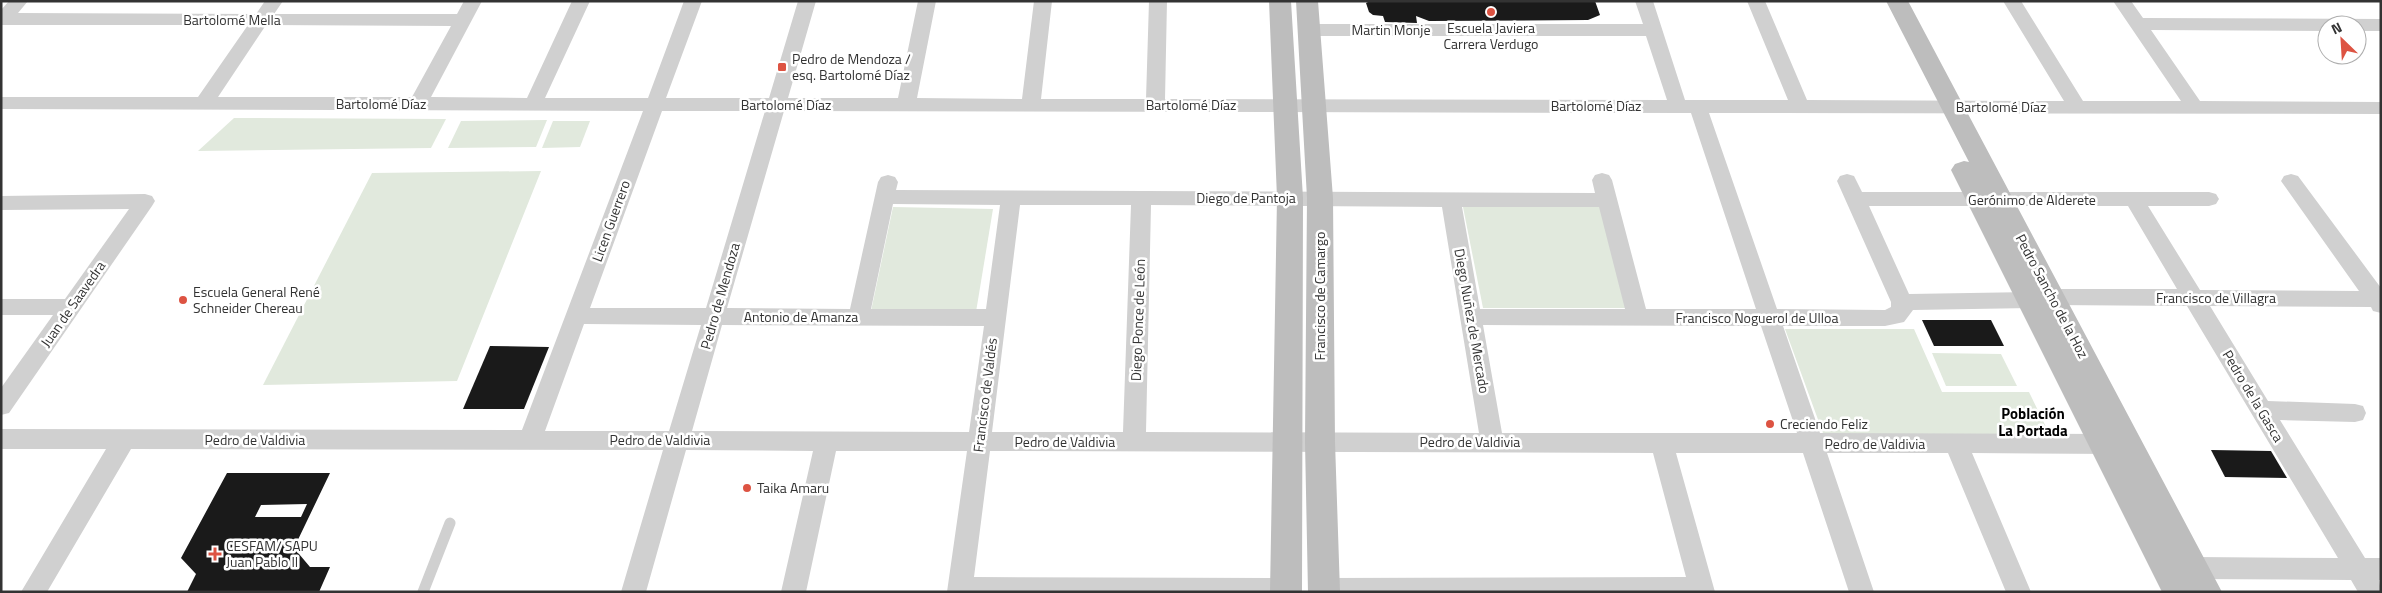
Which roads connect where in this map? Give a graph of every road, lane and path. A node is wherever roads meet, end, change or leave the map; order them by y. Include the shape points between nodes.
1 (19, 1) edge
2 (274, 1) edge
3 (474, 1) edge
4 (581, 1) edge
5 (693, 1) edge
6 (807, 1) edge
7 (927, 1) edge
8 (1043, 1) edge
9 (1158, 1) edge
10 (1280, 1) edge
11 (1307, 1) edge
12 (1644, 1) edge
13 (1756, 1) edge
14 (1878, 1) edge
15 (1897, 1) edge
16 (2012, 1) edge
17 (2122, 1) edge
18 (261, 20) junction
19 (463, 20) junction
20 (5, 23) edge
21 (2138, 24) junction
22 (2381, 25) edge
23 (1309, 30) junction
24 (1653, 30) junction
25 (1, 103) edge
26 (204, 103) junction
27 (418, 104) junction
28 (533, 104) junction
29 (654, 104) junction
30 (776, 104) junction
31 (906, 105) junction
32 (1031, 105) junction
33 (1155, 106) junction
34 (1287, 106) junction
35 (1316, 106) junction
36 (1688, 106) junction
37 (1800, 107) junction
38 (1942, 107) junction
39 (2077, 107) junction
40 (2195, 108) junction
41 (2381, 108) edge
42 (2291, 181) dead end
43 (1011, 198) junction
44 (1141, 198) junction
45 (1290, 198) junction
46 (1320, 198) junction
47 (1451, 199) junction
48 (2209, 199) dead end
49 (1990, 200) junction
50 (2134, 200) junction
51 (1, 203) edge
52 (2194, 298) junction
53 (2041, 299) junction
54 (2379, 301) edge
55 (1902, 302) junction
56 (1, 307) edge
57 (71, 307) junction
58 (576, 316) junction
59 (714, 317) junction
60 (859, 317) junction
61 (995, 318) junction
62 (1471, 318) junction
63 (1638, 318) junction
64 (1769, 318) junction
65 (1, 406) edge
66 (2262, 410) junction
67 (2355, 413) dead end
68 (1, 439) edge
69 (125, 439) junction
70 (530, 440) junction
71 (678, 440) junction
72 (827, 441) junction
73 (979, 441) junction
74 (1134, 442) junction
75 (1289, 442) junction
76 (1320, 442) junction
77 (1492, 442) junction
78 (1662, 443) junction
79 (1812, 443) junction
80 (1956, 444) junction
81 (2116, 444) junction
82 (450, 523) dead end
83 (2370, 569) edge
84 (2200, 580) edge
85 (960, 590) edge
86 (1101, 590) edge
87 (1286, 590) edge
88 (1503, 590) edge
89 (1703, 590) edge
90 (1324, 591) edge
91 (32, 592) edge
92 (423, 592) edge
93 (633, 592) edge
94 (794, 592) edge
95 (1862, 592) edge
96 (2019, 592) edge
97 (2179, 592) edge
98 (2372, 592) edge

1 - 20 street
2 - 18 street
3 - 19 street
4 - 28 street
5 - 29 street, Licen Guerrero
6 - 30 street, Pedro de Mendoza
7 - 31 street
8 - 32 street
9 - 33 street
10 - 34 street
11 - 23 street, Francisco de Camargo
12 - 24 street
13 - 37 street
14 - 38 street, Pedro Sancho de la Hoz
15 - 38 street, Pedro Sancho de la Hoz
16 - 39 street
17 - 21 street
18 - 19 street, Bartolomé Mella
18 - 20 street, Bartolomé Mella
18 - 26 street
19 - 27 street
21 - 22 street
21 - 40 street
23 - 24 street, Martin Monje
23 - 35 street, Francisco de Camargo
24 - 36 street
25 - 26 street, Bartolomé Díaz
26 - 27 street, Bartolomé Díaz
27 - 28 street, Bartolomé Díaz
28 - 29 street, Bartolomé Díaz
29 - 30 street, Bartolomé Díaz
29 - 58 street, Licen Guerrero
30 - 31 street, Bartolomé Díaz
30 - 59 street, Pedro de Mendoza
31 - 32 street, Bartolomé Díaz
32 - 33 street, Bartolomé Díaz
33 - 34 street, Bartolomé Díaz
34 - 35 street, Bartolomé Díaz
34 - 45 street
35 - 36 street, Bartolomé Díaz
35 - 46 street, Francisco de Camargo
36 - 37 street, Bartolomé Díaz
36 - 64 street
37 - 38 street, Bartolomé Díaz
38 - 39 street, Bartolomé Díaz
38 - 49 street, Pedro Sancho de la Hoz
39 - 40 street, Bartolomé Díaz
40 - 41 street, Bartolomé Díaz
42 - 54 street
43 - 44 street, Diego de Pantoja
43 - 60 street, Diego de Pantoja via 886,190
43 - 61 street, Francisco de Valdés
44 - 45 street, Diego de Pantoja
44 - 74 street, Diego Ponce de León
45 - 46 street, Diego de Pantoja
45 - 75 street
46 - 47 street, Diego de Pantoja
46 - 76 street, Francisco de Camargo
47 - 62 street, Diego Nuñez de Mercado
47 - 63 street, Diego de Pantoja via 1605,190
48 - 50 street, Gerónimo de Alderete
49 - 50 street, Gerónimo de Alderete
49 - 53 street, Pedro Sancho de la Hoz
49 - 55 street, Gerónimo de Alderete via 1851,190
50 - 52 street, Pedro de la Gasca
51 - 57 street, Juan de Saavedra via 144,201
52 - 53 street, Francisco de Villagra
52 - 54 street, Francisco de Villagra
52 - 66 street, Pedro de la Gasca
53 - 55 street
53 - 81 street, Pedro Sancho de la Hoz
55 - 64 street, Francisco Noguerol de Ulloa via 1900,314 1891,318
56 - 57 street
57 - 65 street, Juan de Saavedra
58 - 59 street, Antonio de Amanza
58 - 70 street, Licen Guerrero
59 - 60 street, Antonio de Amanza
59 - 71 street, Pedro de Mendoza
60 - 61 street, Antonio de Amanza
61 - 73 street, Francisco de Valdés
62 - 63 street, Francisco Noguerol de Ulloa
62 - 77 street, Diego Nuñez de Mercado
63 - 64 street, Francisco Noguerol de Ulloa
64 - 79 street
66 - 67 street
66 - 83 street, Pedro de la Gasca
68 - 69 street, Pedro de Valdivia
69 - 70 street, Pedro de Valdivia
69 - 91 street
70 - 71 street, Pedro de Valdivia
71 - 72 street, Pedro de Valdivia
71 - 93 street, Pedro de Mendoza
72 - 73 street, Pedro de Valdivia
72 - 94 street
73 - 74 street, Pedro de Valdivia
73 - 85 street, Francisco de Valdés
74 - 75 street, Pedro de Valdivia
75 - 76 street, Pedro de Valdivia
75 - 87 street
76 - 77 street, Pedro de Valdivia
76 - 90 street, Francisco de Camargo
77 - 78 street, Pedro de Valdivia
78 - 79 street, Pedro de Valdivia
78 - 89 street
79 - 80 street, Pedro de Valdivia
79 - 95 street
80 - 81 street, Pedro de Valdivia
80 - 96 street
81 - 84 street, Pedro Sancho de la Hoz
81 - 97 street, Pedro Sancho de la Hoz
82 - 92 lane
83 - 84 street
83 - 98 street, Pedro de la Gasca
85 - 86 street
86 - 87 street
88 - 89 street
88 - 90 street

